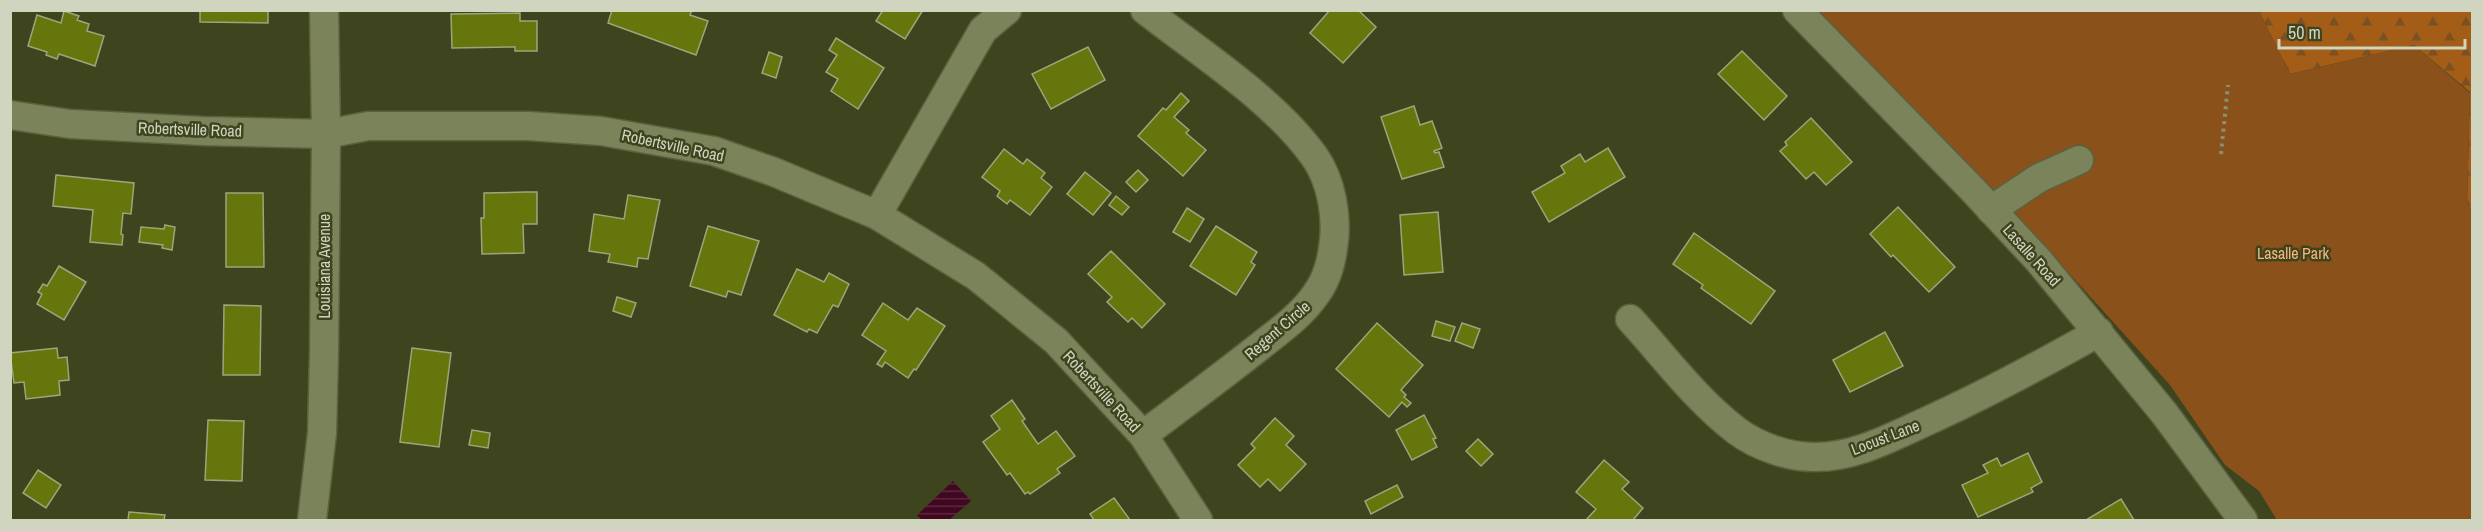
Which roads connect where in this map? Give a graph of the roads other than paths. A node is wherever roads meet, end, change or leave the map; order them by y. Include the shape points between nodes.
1 (324, 10) edge
2 (1007, 10) edge
3 (1145, 10) edge
4 (1797, 10) edge
5 (12, 125) edge
6 (326, 134) junction
7 (2079, 160) dead end
8 (1991, 210) junction
9 (877, 214) junction
10 (1630, 319) dead end
11 (2099, 332) junction
12 (1143, 435) junction
13 (312, 520) edge
14 (1198, 520) edge
15 (2243, 520) edge

1 - 6 street, Louisiana Avenue
2 - 9 street via 983,30
3 - 12 street, Regent Circle via 1292,129 1316,158 1331,196 1337,227 1331,263 1317,294 1221,377
4 - 8 street, Lasalle Road
5 - 6 street, Robertsville Road
6 - 9 street, Robertsville Road via 368,126 528,126 601,131 714,151
6 - 13 street, Louisiana Avenue via 322,433
7 - 8 street via 2039,177
8 - 11 street, Lasalle Road
9 - 12 street, Robertsville Road via 976,276 1056,341
10 - 11 street, Locust Lane via 1695,391 1738,431 1772,450 1813,457 1856,451 1888,439 1992,392
11 - 15 street, Lasalle Road
12 - 14 street, Robertsville Road

